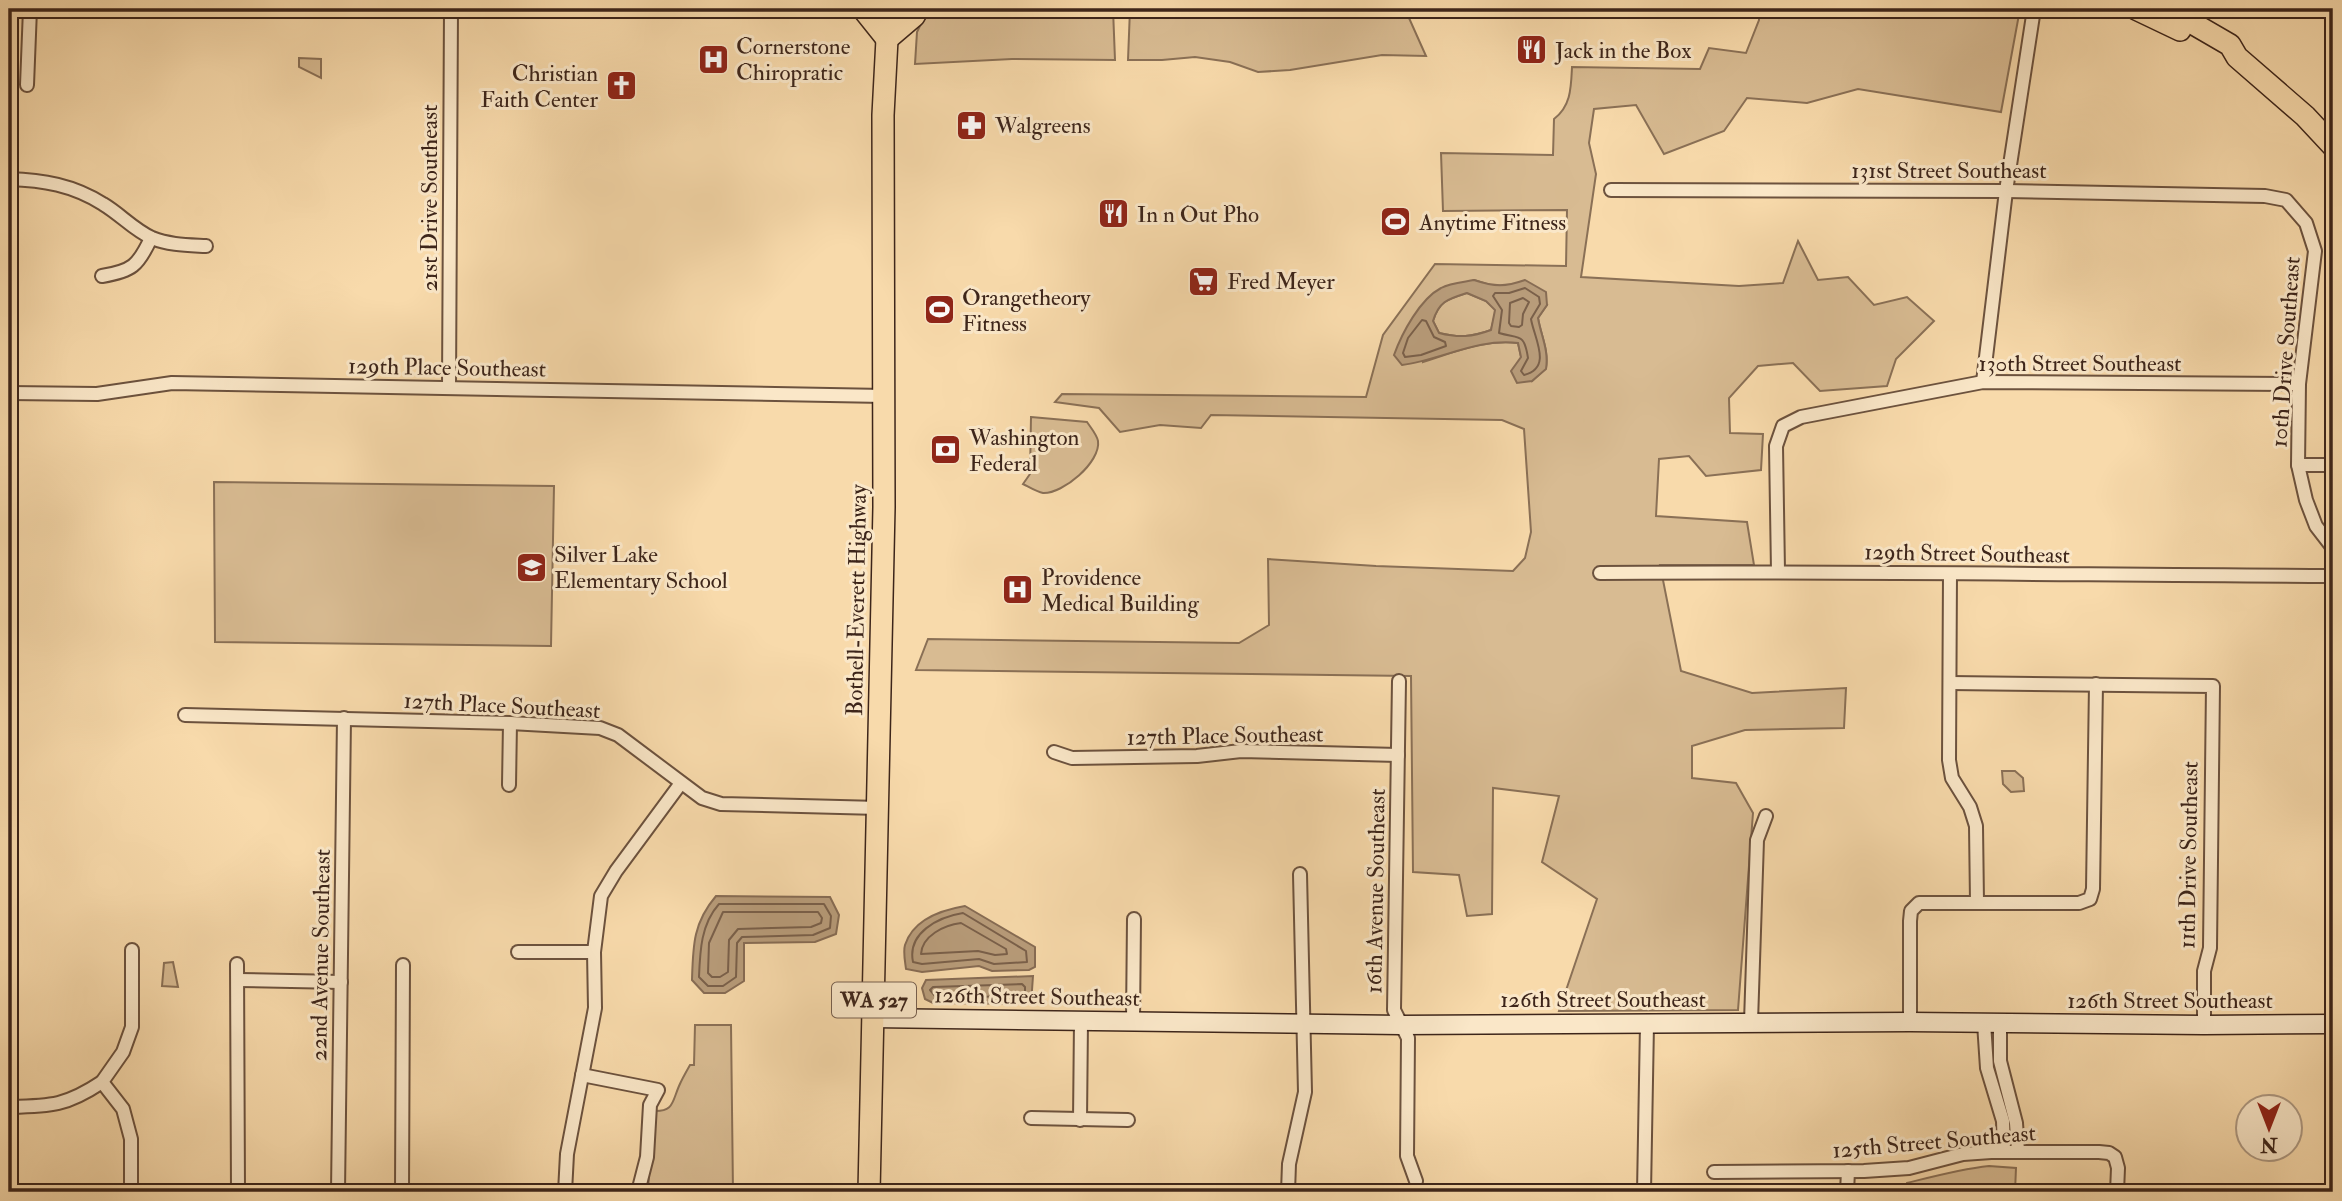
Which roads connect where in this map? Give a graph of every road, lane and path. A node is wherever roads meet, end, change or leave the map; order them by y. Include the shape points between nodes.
1 (30, 9) edge
2 (451, 9) edge
3 (863, 9) edge
4 (892, 9) edge
5 (918, 9) edge
6 (2034, 9) edge
7 (2136, 9) edge
8 (2181, 12) edge
9 (887, 38) junction
10 (2238, 57) junction
11 (27, 85) dead end
12 (2333, 146) edge
13 (9, 179) edge
14 (1611, 190) dead end
15 (2006, 191) junction
16 (2286, 201) joint
17 (152, 238) junction
18 (206, 246) dead end
19 (102, 276) dead end
20 (1983, 383) junction
21 (2299, 384) junction
22 (449, 388) junction
23 (9, 393) edge
24 (884, 396) junction
25 (2298, 464) junction
26 (2333, 466) edge
27 (2333, 548) edge
28 (1778, 571) junction
29 (1600, 573) dead end
30 (1950, 574) junction
31 (2333, 576) edge
32 (1399, 681) dead end
33 (1950, 683) junction
34 (2095, 684) junction
35 (184, 715) dead end
36 (344, 718) junction
37 (510, 723) junction
38 (1054, 752) dead end
39 (1398, 755) junction
40 (681, 783) junction
41 (509, 785) dead end
42 (878, 808) junction
43 (1766, 816) dead end
44 (1300, 874) dead end
45 (1977, 902) junction
46 (1134, 919) dead end
47 (132, 950) dead end
48 (518, 952) dead end
49 (594, 952) junction
50 (237, 964) dead end
51 (403, 965) dead end
52 (238, 980) junction
53 (341, 982) junction
54 (873, 1018) junction
55 (1081, 1021) junction
56 (1133, 1021) junction
57 (1751, 1022) junction
58 (1910, 1022) junction
59 (1304, 1023) junction
60 (1992, 1023) junction
61 (1647, 1024) junction
62 (2333, 1024) edge
63 (1401, 1025) junction
64 (2204, 1025) junction
65 (582, 1075) junction
66 (102, 1082) junction
67 (9, 1107) edge
68 (1031, 1118) dead end
69 (1080, 1120) junction
70 (1128, 1120) dead end
71 (2004, 1151) junction
72 (2018, 1152) junction
73 (1847, 1171) junction
74 (1714, 1172) dead end
75 (1416, 1181) dead end
76 (131, 1192) edge
77 (238, 1192) edge
78 (338, 1192) edge
79 (402, 1192) edge
80 (565, 1192) edge
81 (638, 1192) edge
82 (869, 1192) edge
83 (1288, 1192) edge
84 (1644, 1192) edge
85 (1847, 1192) edge
86 (2117, 1192) edge

1 - 11 street
2 - 22 street, 21st Drive Southeast
3 - 9 main road
4 - 9 main road, Bothell-Everett Highway / WA 527
5 - 9 main road
6 - 15 street
7 - 10 main road via 2223,57
8 - 10 main road via 2230,45
9 - 24 main road, Bothell-Everett Highway / WA 527
10 - 12 main road
13 - 17 street via 71,188
14 - 15 street, 131st Street Southeast
15 - 16 street, 131st Street Southeast via 2265,196
15 - 20 street
16 - 21 street, 10th Drive Southeast via 2306,223 2315,251
17 - 18 street
17 - 19 street via 134,266
20 - 21 street, 130th Street Southeast
20 - 28 street, 130th Street Southeast via 1801,417 1783,426 1776,446
21 - 25 street, 10th Drive Southeast
22 - 23 street, 129th Place Southeast via 172,383 97,394
22 - 24 street, 129th Place Southeast
24 - 42 main road, Bothell-Everett Highway / WA 527
25 - 26 street
25 - 27 street, 10th Drive Southeast via 2316,526
28 - 29 street, 129th Street Southeast
28 - 30 street, 129th Street Southeast
30 - 31 street, 129th Street Southeast
30 - 33 street
32 - 39 street, 16th Avenue Southeast
33 - 34 street
33 - 45 street via 1949,760 1952,778 1976,826
34 - 45 street via 2090,899 2079,903
34 - 64 street, 11th Drive Southeast via 2213,686 2210,948 2204,971
35 - 36 street, 127th Place Southeast
36 - 37 street, 127th Place Southeast
36 - 53 street, 22nd Avenue Southeast
37 - 40 street, 127th Place Southeast via 600,728
37 - 41 street
38 - 39 street, 127th Place Southeast via 1072,758 1241,751
39 - 63 street, 16th Avenue Southeast via 1394,1010
40 - 42 street, 127th Place Southeast via 702,798 721,804
40 - 49 street via 601,896
42 - 54 main road, Bothell-Everett Highway / WA 527
43 - 57 street via 1757,841
44 - 59 street
45 - 58 street via 1919,903 1911,911
46 - 56 street
47 - 66 street via 132,1027 123,1052
48 - 49 street
49 - 65 street via 595,1008
50 - 52 street
51 - 79 street
52 - 53 street
52 - 77 street
53 - 78 street, 22nd Avenue Southeast
54 - 55 street, 126th Street Southeast
54 - 82 main road, Bothell-Everett Highway / WA 527
55 - 56 street, 126th Street Southeast
55 - 69 street
56 - 59 street, 126th Street Southeast
57 - 58 street, 126th Street Southeast
57 - 61 street, 126th Street Southeast
58 - 60 street, 126th Street Southeast
59 - 63 street, 126th Street Southeast
59 - 83 street via 1305,1092 1289,1164
60 - 64 street, 126th Street Southeast
60 - 71 street via 1987,1068 2003,1121
60 - 72 street via 2014,1109
61 - 63 street, 126th Street Southeast
61 - 84 street
62 - 64 street, 126th Street Southeast
63 - 75 street, 16th Avenue Southeast via 1408,1038 1407,1156
65 - 80 street
65 - 81 street via 657,1090 650,1105 647,1157
66 - 67 street via 79,1097 52,1106
66 - 76 street via 124,1109 131,1139
68 - 69 street
69 - 70 street
71 - 72 street, 125th Street Southeast
71 - 73 street, 125th Street Southeast via 1964,1154 1909,1168
72 - 86 street, 125th Street Southeast via 2109,1153 2118,1168
73 - 74 street, 125th Street Southeast
73 - 85 street

